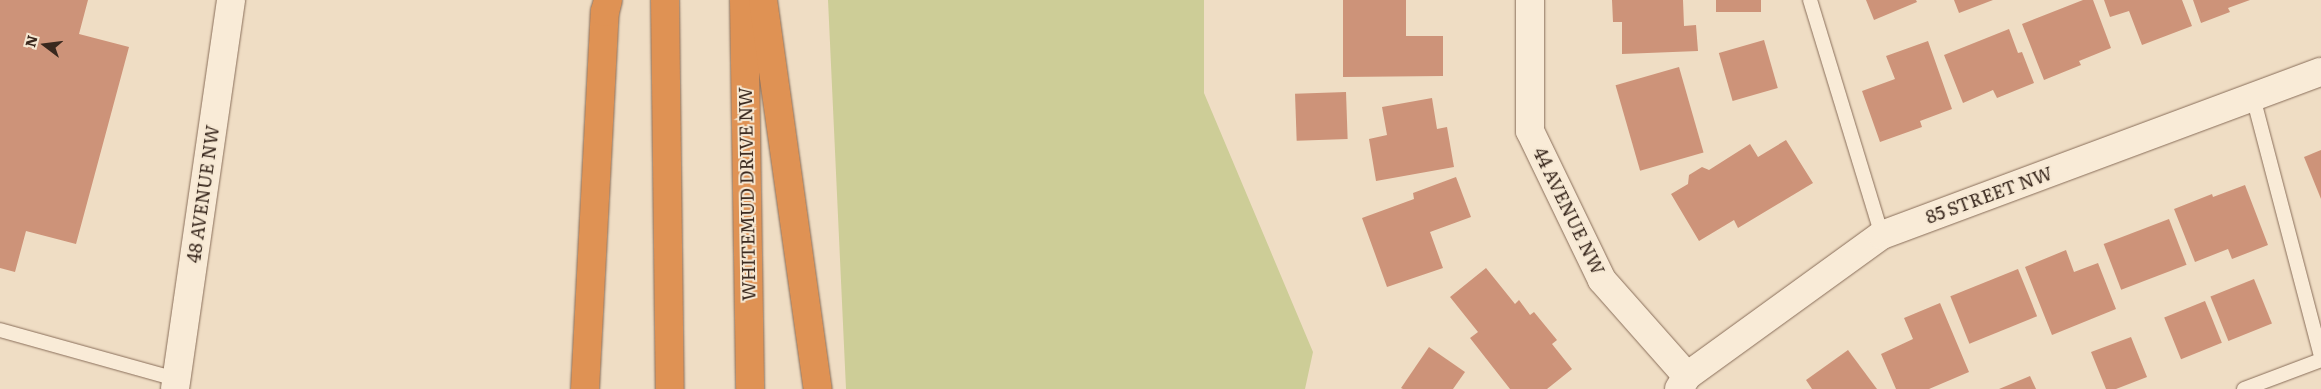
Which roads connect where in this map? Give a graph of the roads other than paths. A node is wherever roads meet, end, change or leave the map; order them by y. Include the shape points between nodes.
1 (231, 0) edge
2 (608, 0) edge
3 (665, 0) edge
4 (744, 0) edge
5 (763, 0) edge
6 (1530, 0) edge
7 (1810, 0) edge
8 (2321, 72) edge
9 (2253, 97) junction
10 (1882, 235) junction
11 (0, 330) edge
12 (2321, 358) edge
13 (1683, 382) edge
14 (175, 384) edge
15 (584, 389) edge
16 (670, 389) edge
17 (750, 389) edge
18 (818, 389) edge
19 (2244, 389) edge

1 - 14 street, 48 AVENUE NW
2 - 15 highway
3 - 16 highway
4 - 17 highway, WHITEMUD DRIVE NW
5 - 18 highway
6 - 13 street, 44 AVENUE NW via 1530,131 1602,280
7 - 10 lane
8 - 9 street, 85 STREET NW
9 - 10 street, 85 STREET NW
9 - 12 lane
10 - 13 street, 85 STREET NW
11 - 14 lane
12 - 19 lane

